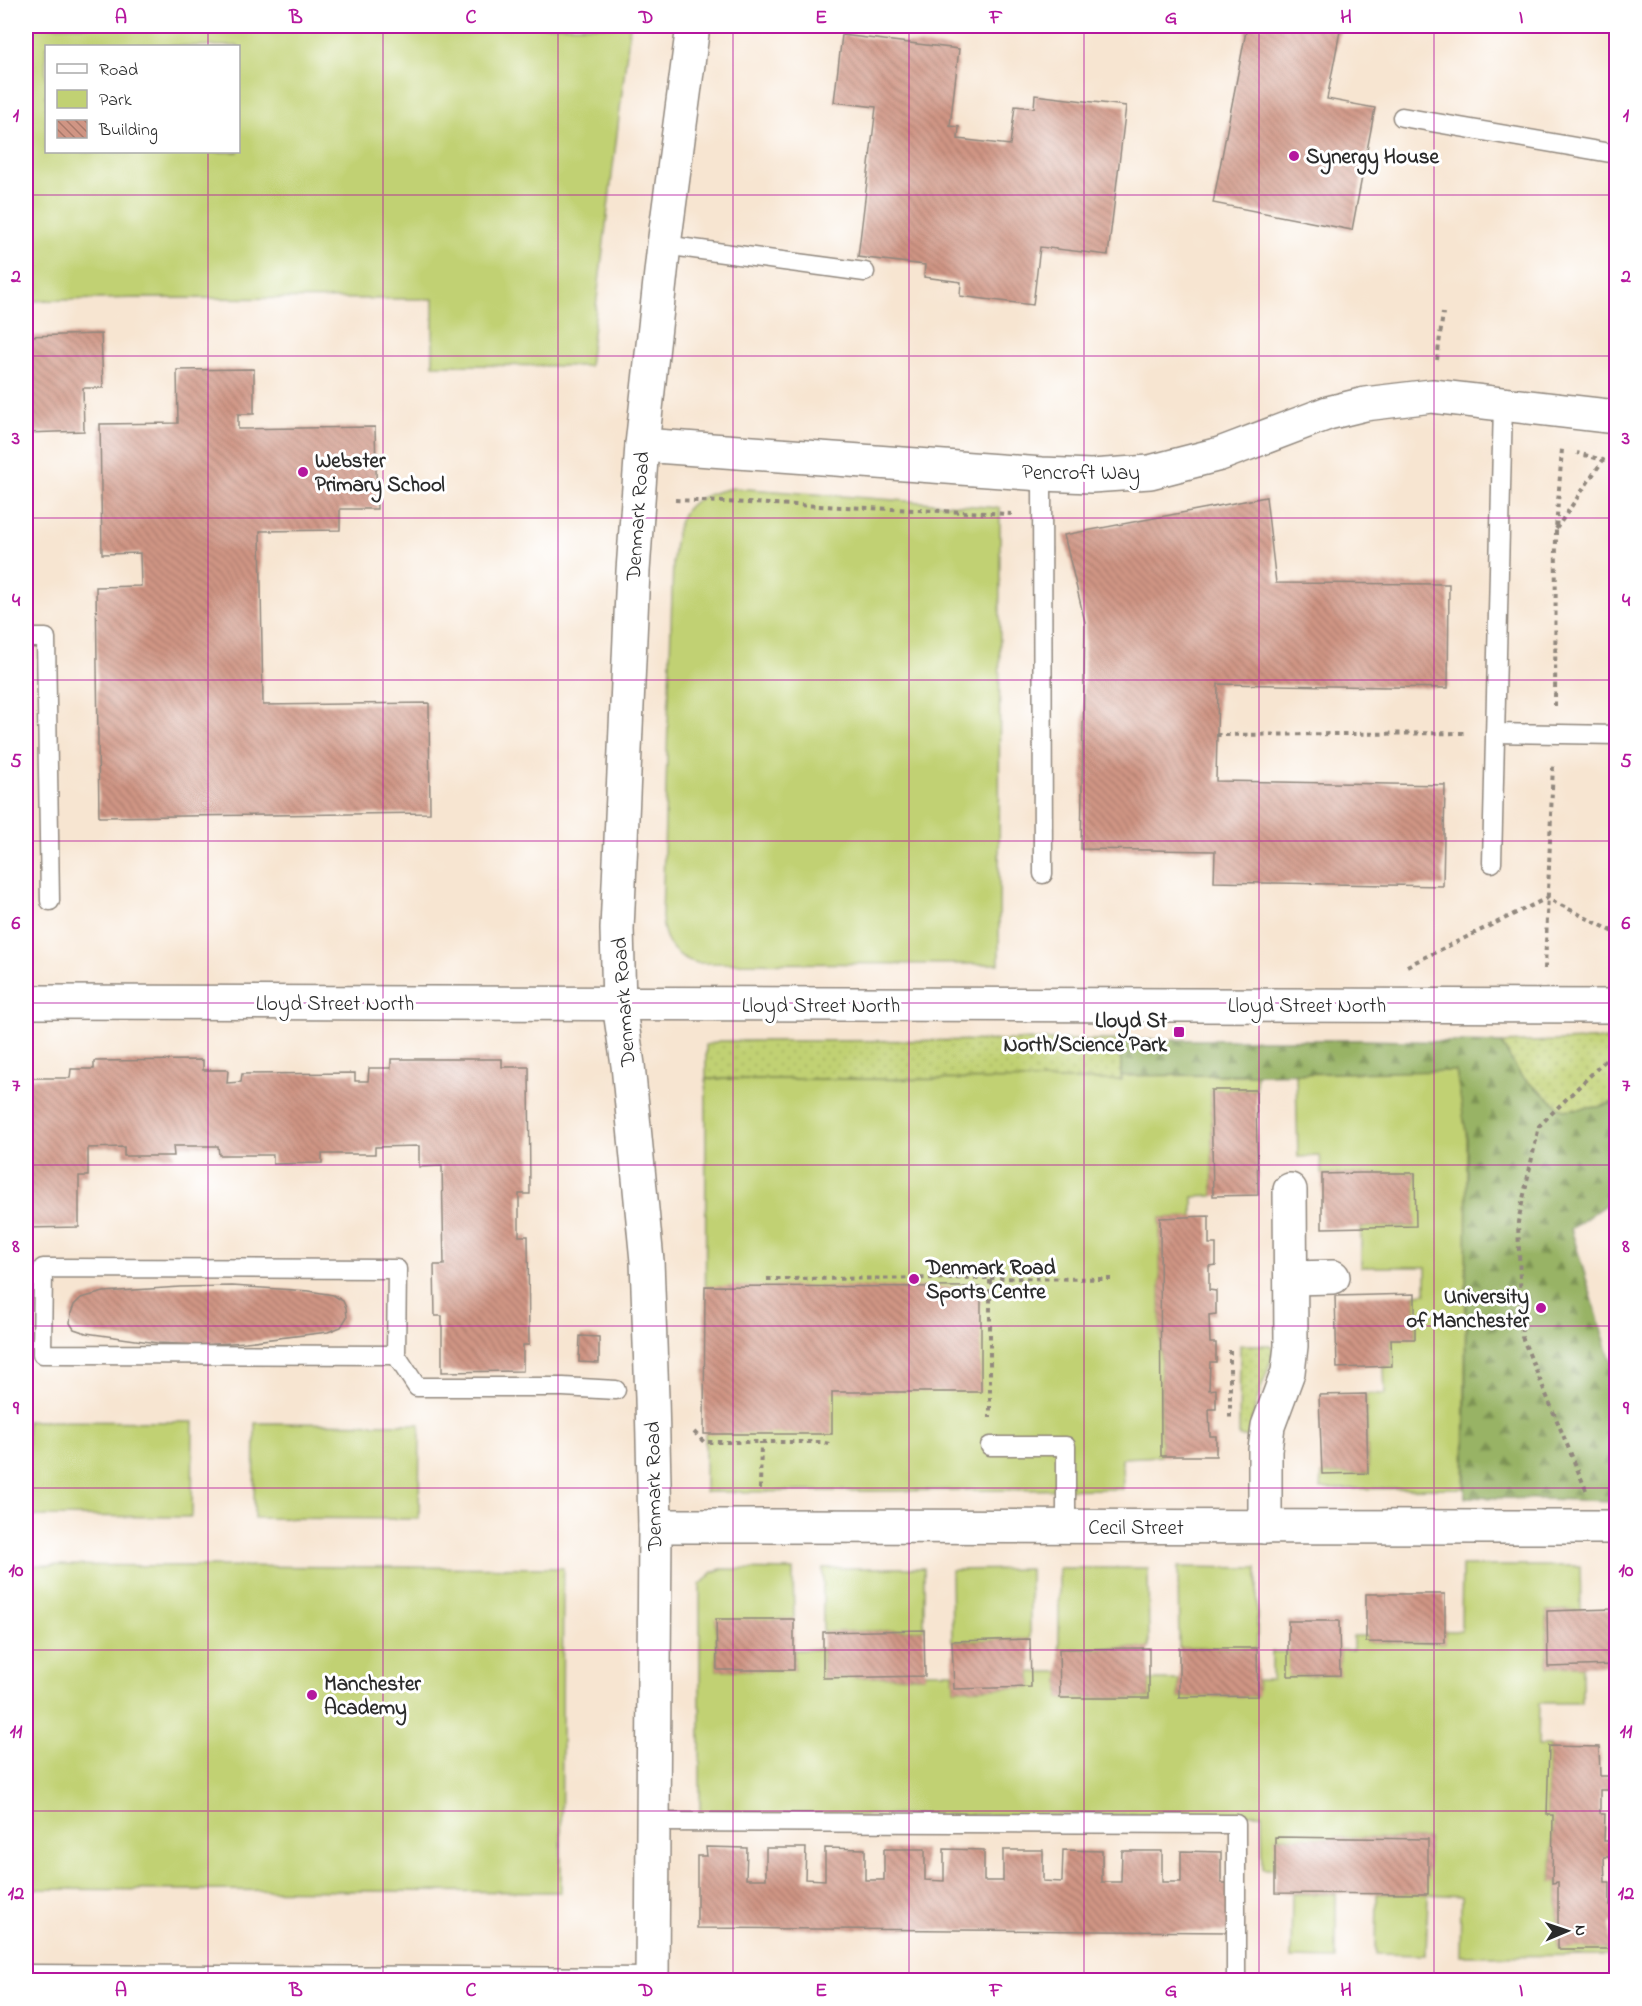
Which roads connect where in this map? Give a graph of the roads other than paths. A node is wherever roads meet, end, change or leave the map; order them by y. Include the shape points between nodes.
1 (693, 26) edge
2 (1402, 117) dead end
3 (1617, 154) edge
4 (664, 245) junction
5 (865, 272) dead end
6 (1617, 417) edge
7 (1502, 418) junction
8 (642, 445) junction
9 (1042, 474) junction
10 (26, 638) edge
11 (1495, 733) junction
12 (1617, 735) edge
13 (1492, 863) dead end
14 (1043, 874) dead end
15 (50, 901) dead end
16 (26, 1002) edge
17 (619, 1004) junction
18 (1617, 1006) edge
19 (1290, 1190) dead end
20 (1333, 1277) dead end
21 (1292, 1278) junction
22 (396, 1355) junction
23 (616, 1390) dead end
24 (990, 1446) road end
25 (655, 1526) junction
26 (1066, 1527) junction
27 (1265, 1527) junction
28 (1617, 1527) edge
29 (654, 1822) junction
30 (26, 1974) edge
31 (652, 1979) edge
32 (1236, 1980) edge

1 - 4 street, Denmark Road
2 - 3 lane
4 - 5 lane
4 - 8 street, Denmark Road
6 - 7 street, Pencroft Way
7 - 9 street, Pencroft Way via 1432,396 1365,404 1328,413 1220,454 1150,472
7 - 11 lane
8 - 9 street, Pencroft Way
8 - 17 street, Denmark Road via 617,929
9 - 14 lane
10 - 15 lane via 46,638
11 - 12 lane
11 - 13 lane
16 - 17 street, Lloyd Street North
17 - 18 street, Lloyd Street North
17 - 25 street, Denmark Road via 647,1261
19 - 21 street
20 - 21 street
21 - 27 street via 1287,1372 1268,1426 1265,1450
22 - 22 lane via 42,1354 42,1268 397,1269
22 - 23 lane via 417,1387
24 - 26 lane via 1066,1446
25 - 26 street, Cecil Street
25 - 29 street, Denmark Road
26 - 27 street, Cecil Street
27 - 28 street, Cecil Street
29 - 31 street, Denmark Road
29 - 32 lane via 1236,1824
30 - 31 lane

